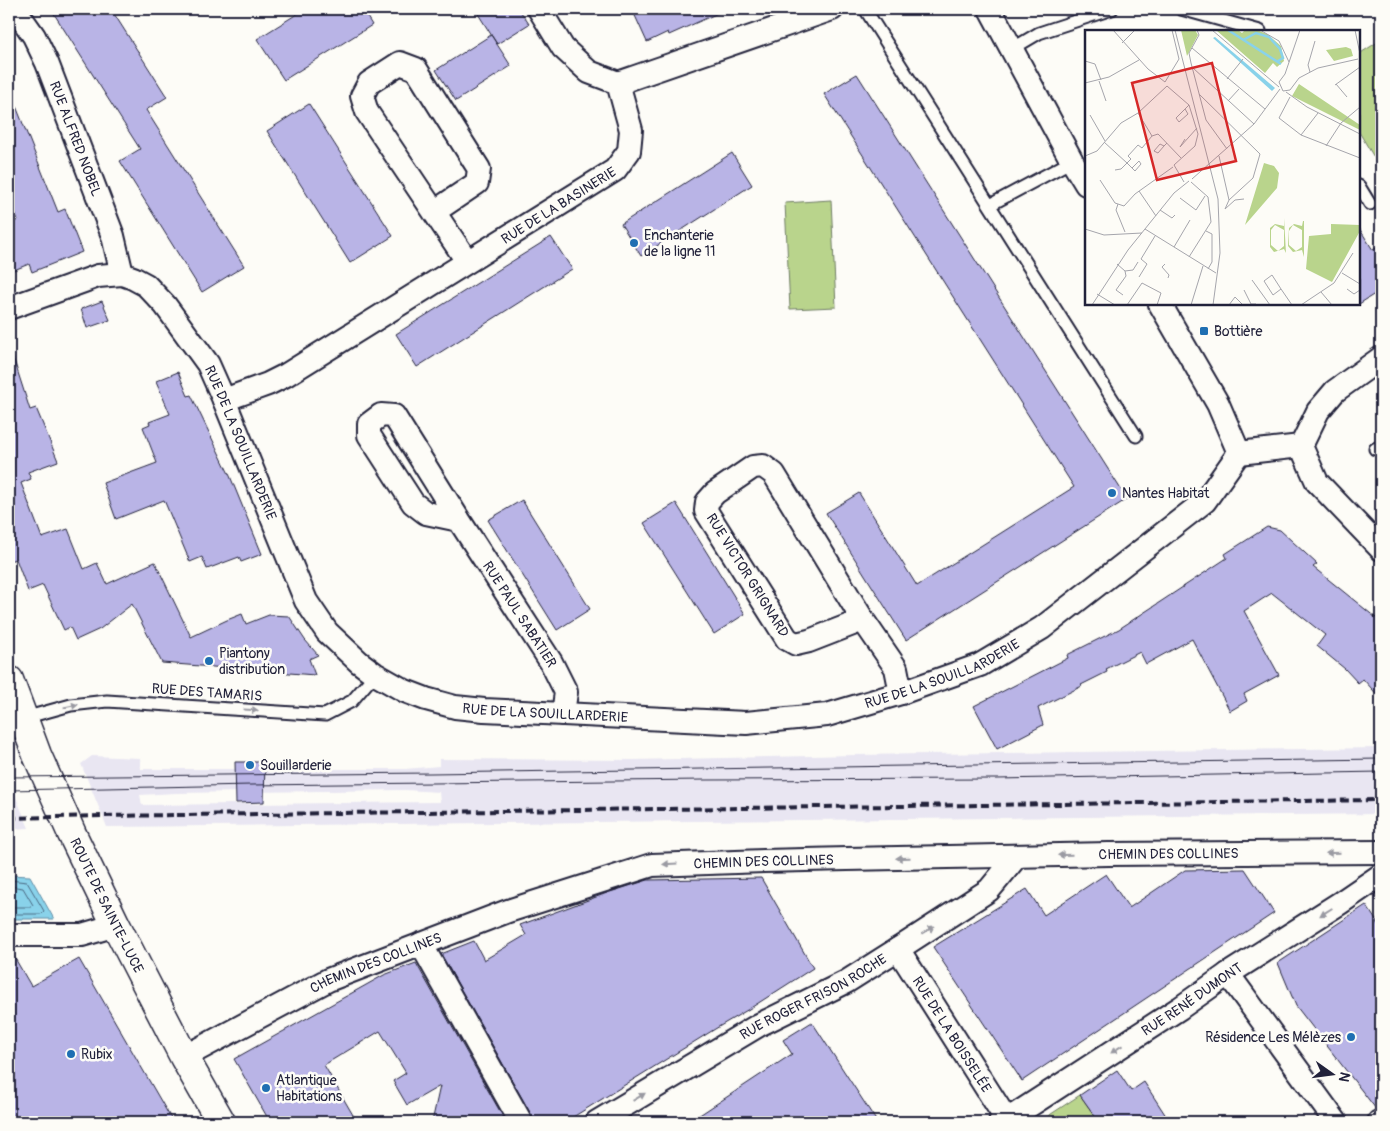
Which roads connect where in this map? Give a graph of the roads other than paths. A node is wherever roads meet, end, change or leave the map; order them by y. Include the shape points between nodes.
1 (16, 9) edge
2 (540, 9) edge
3 (832, 9) edge
4 (865, 9) edge
5 (990, 9) edge
6 (1112, 9) edge
7 (1181, 9) edge
8 (1256, 30) edge
9 (1012, 49) junction
10 (618, 83) junction
11 (1072, 161) junction
12 (1085, 182) edge
13 (1360, 188) edge
14 (1370, 204) dead end
15 (990, 205) junction
16 (434, 212) junction
17 (467, 262) junction
18 (122, 274) junction
19 (1161, 305) edge
20 (9, 308) edge
21 (1381, 358) edge
22 (224, 400) junction
23 (1136, 436) dead end
24 (1301, 446) junction
25 (1239, 453) junction
26 (459, 520) junction
27 (1381, 549) edge
28 (862, 620) junction
29 (375, 674) junction
30 (9, 680) edge
31 (901, 693) junction
32 (563, 714) junction
33 (24, 718) junction
34 (1381, 852) edge
35 (1017, 856) junction
36 (1381, 875) edge
37 (116, 924) junction
38 (9, 935) edge
39 (421, 944) junction
40 (898, 949) junction
41 (1228, 974) junction
42 (184, 1057) junction
43 (1003, 1121) edge
44 (222, 1122) edge
45 (521, 1122) edge
46 (597, 1122) edge
47 (1336, 1122) edge

1 - 18 street, RUE ALFRED NOBEL via 34,36 46,63 113,236
2 - 10 street via 563,48 589,72
3 - 10 street
4 - 15 lane
5 - 9 street
6 - 9 lane via 1039,33
7 - 8 lane
9 - 11 street
10 - 17 street, RUE DE LA BASINERIE via 631,130 629,151 614,170
11 - 12 street
11 - 15 lane
13 - 14 lane
15 - 23 lane
16 - 16 street via 477,183 479,169 416,69 400,63 369,83 362,96 367,112
16 - 17 street
17 - 22 street, RUE DE LA BASINERIE via 286,375
18 - 20 street, RUE DE LA SOUILLARDERIE via 98,276
18 - 22 street, RUE DE LA SOUILLARDERIE via 146,285 164,305 208,364
19 - 25 street via 1218,404
21 - 24 street via 1335,391 1318,411
22 - 29 street, RUE DE LA SOUILLARDERIE via 306,601 327,632
24 - 25 street
24 - 27 street via 1317,482
25 - 31 street, RUE DE LA SOUILLARDERIE via 1205,501 1042,628 980,665
26 - 26 street, RUE PAUL SABATIER via 394,416 381,415 369,424 369,436 413,503 426,513
26 - 32 street, RUE PAUL SABATIER via 551,662 566,692
28 - 28 street, RUE VICTOR GRIGNARD via 774,474 762,466 753,467 715,492 707,502 706,511 787,639 796,644
28 - 31 street, RUE VICTOR GRIGNARD via 896,668
29 - 32 street, RUE DE LA SOUILLARDERIE via 405,691 456,707
33 -> 29 lane, RUE DES TAMARIS via 71,705 107,701 325,715 352,702
30 - 33 street, ROUTE DE SAINTE-LUCE
31 - 32 street, RUE DE LA SOUILLARDERIE via 827,715 746,723
33 - 37 street, ROUTE DE SAINTE-LUCE via 72,834
34 -> 35 street, CHEMIN DES COLLINES
35 -> 39 street, CHEMIN DES COLLINES via 773,860 652,866 508,911
40 -> 35 street, RUE ROGER FRISON ROCHE via 989,890
36 -> 41 street, RUE RENÉ DUMONT
37 - 38 street via 82,935
37 - 42 street, ROUTE DE SAINTE-LUCE
39 - 42 street, CHEMIN DES COLLINES via 328,980
39 - 45 street
40 - 43 street, RUE DE LA BOISSELÉE
46 -> 40 street, RUE ROGER FRISON ROCHE via 759,1025 846,982
41 -> 43 street, RUE RENÉ DUMONT
41 - 47 street
42 - 44 street, ROUTE DE SAINTE-LUCE

